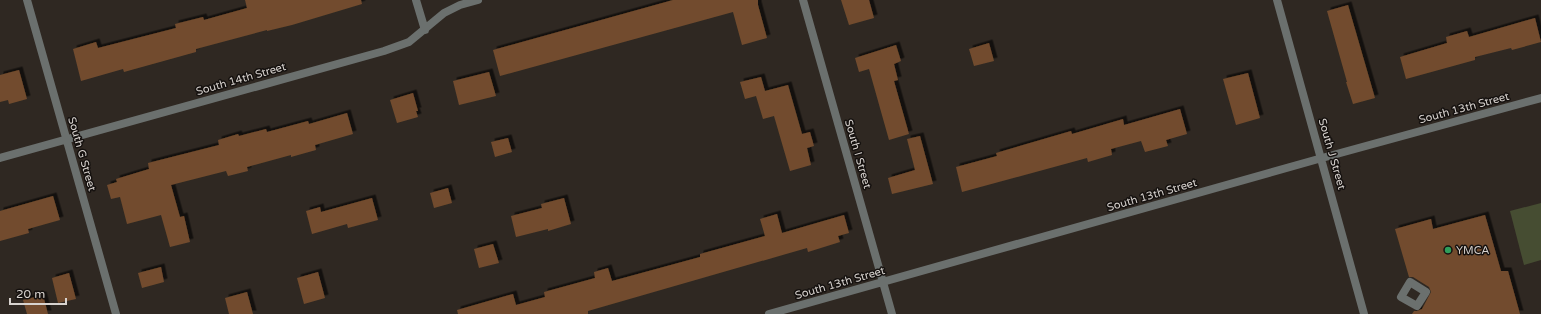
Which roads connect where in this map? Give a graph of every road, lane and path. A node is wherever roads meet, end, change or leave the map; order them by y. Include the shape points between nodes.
1 (27, 0) edge
2 (416, 0) edge
3 (478, 0) edge
4 (803, 0) edge
5 (1277, 0) edge
6 (424, 30) junction
7 (1541, 98) edge
8 (66, 139) junction
9 (0, 158) edge
10 (1322, 158) junction
11 (883, 282) junction
12 (116, 314) edge
13 (770, 314) edge
14 (892, 314) edge
15 (1364, 314) edge

1 - 8 street, South G Street
2 - 6 street
3 - 6 street, South 14th Street via 444,13
4 - 11 street, South I Street
5 - 10 street, South J Street
6 - 8 street, South 14th Street via 409,42 384,51
7 - 10 street, South 13th Street
8 - 9 street, South 14th Street
8 - 12 street, South G Street
10 - 11 street, South 13th Street
10 - 15 street, South J Street
11 - 13 street, South 13th Street
11 - 14 street, South I Street

